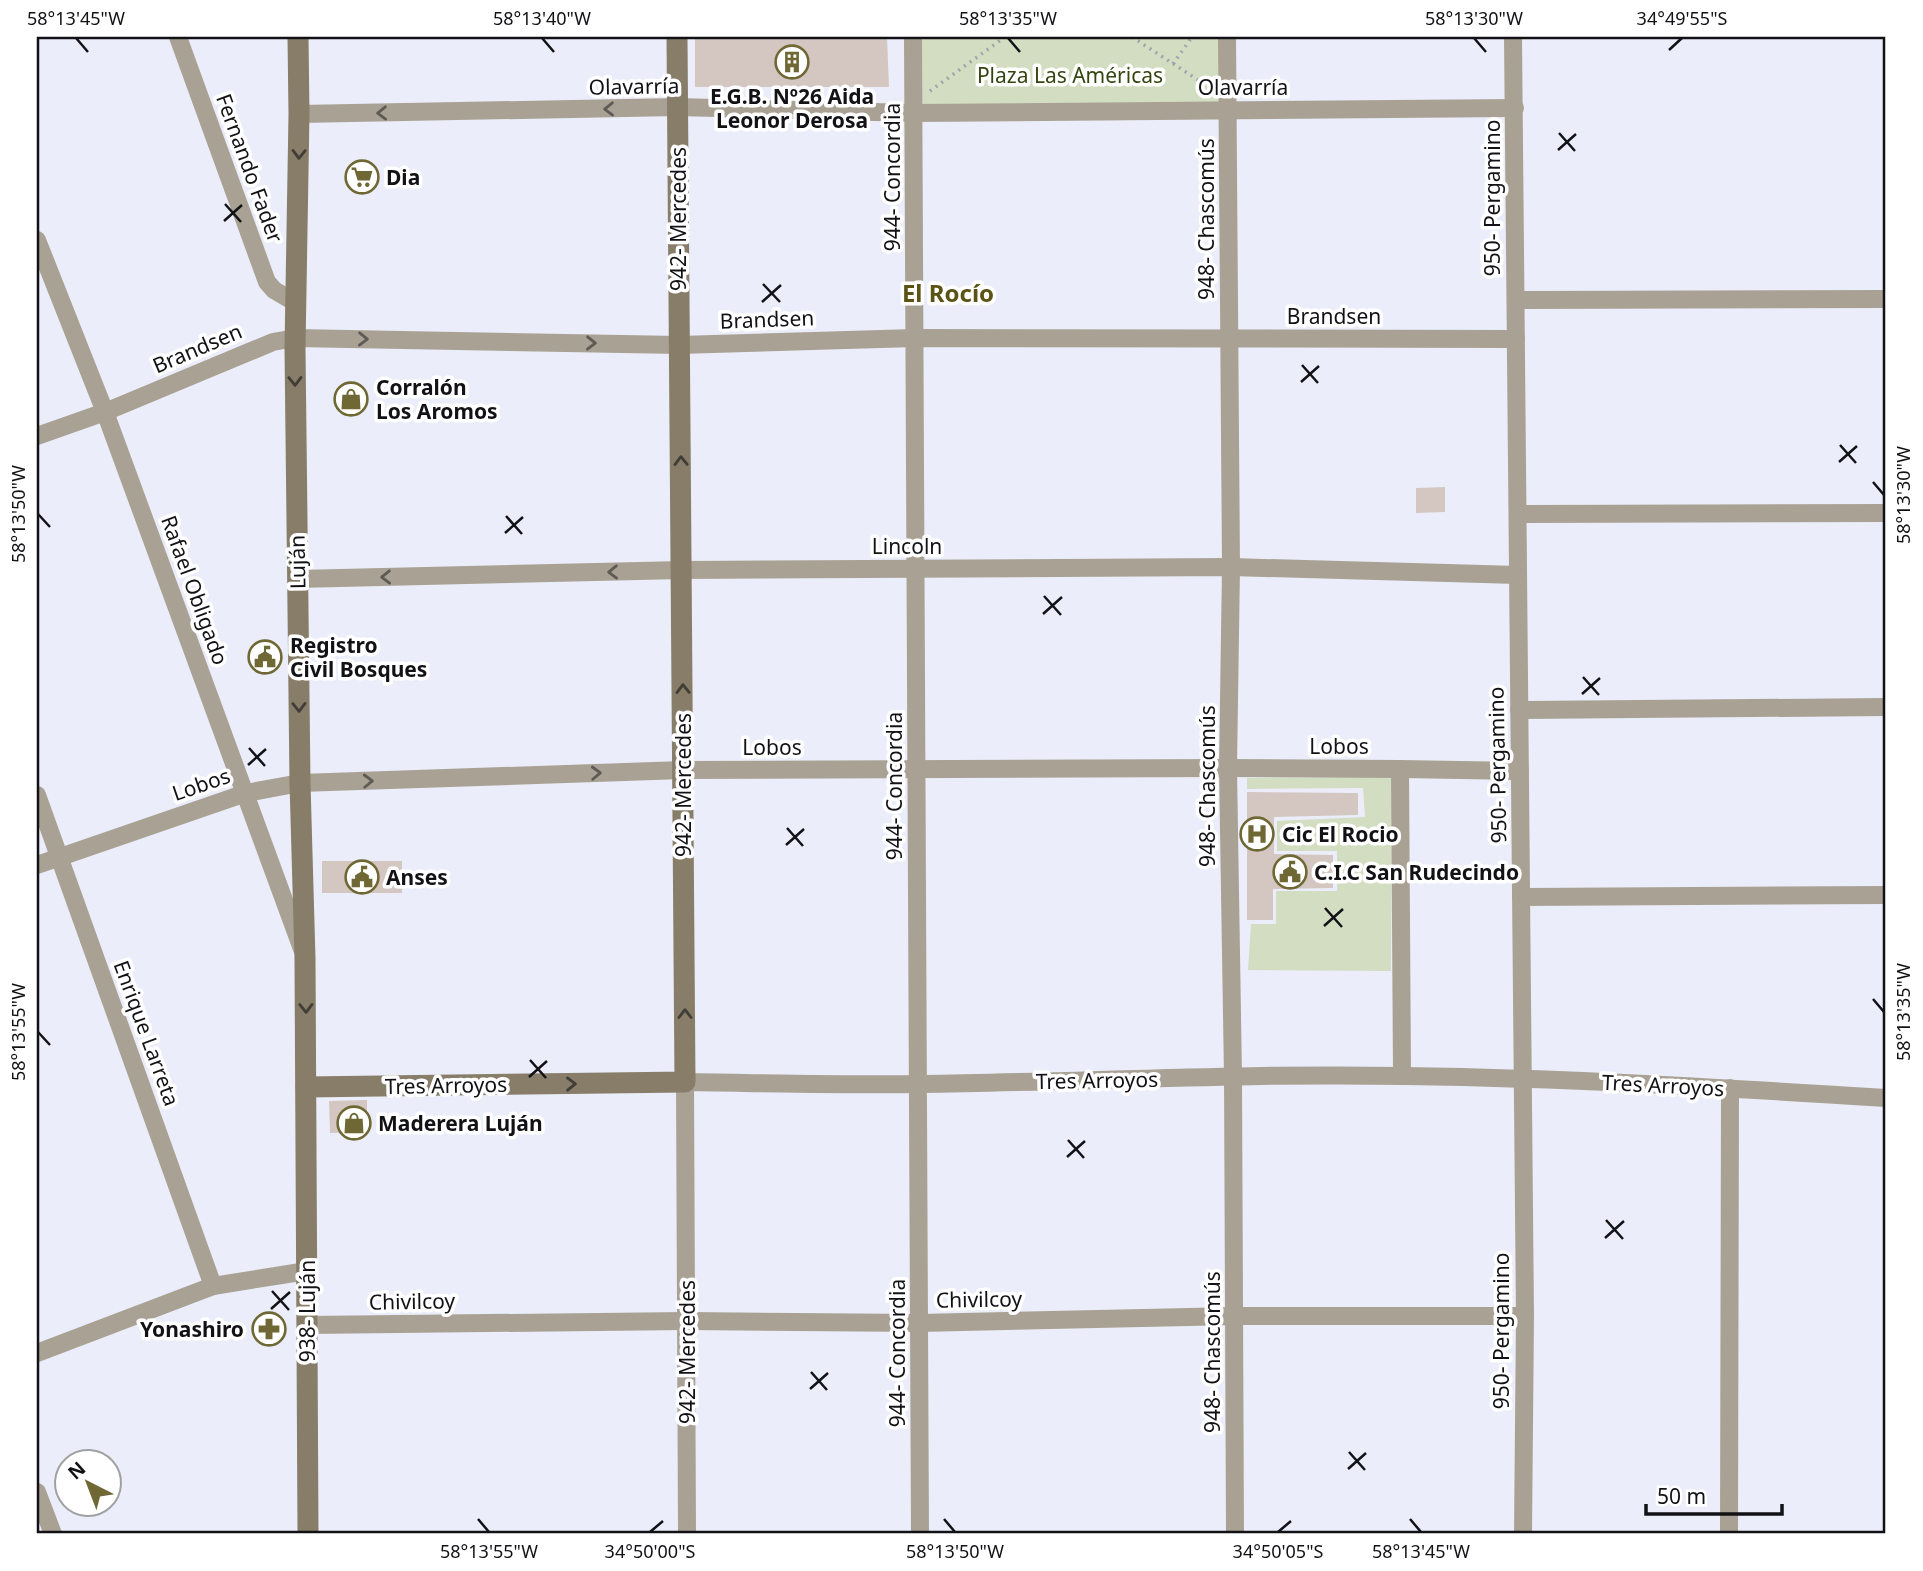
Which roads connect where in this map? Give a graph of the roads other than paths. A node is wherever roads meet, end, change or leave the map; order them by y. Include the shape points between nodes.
1 (178, 37) edge
2 (298, 37) edge
3 (677, 37) edge
4 (913, 37) edge
5 (1227, 37) edge
6 (1513, 37) edge
7 (1228, 105) junction
8 (677, 107) junction
9 (914, 107) junction
10 (1515, 108) junction
11 (299, 114) junction
12 (37, 240) edge
13 (1886, 299) edge
14 (1516, 300) junction
15 (296, 303) junction
16 (295, 338) junction
17 (915, 338) junction
18 (1229, 339) junction
19 (1516, 339) junction
20 (680, 345) junction
21 (105, 412) junction
22 (37, 436) edge
23 (1886, 513) edge
24 (1518, 514) junction
25 (1231, 567) junction
26 (916, 569) junction
27 (682, 570) junction
28 (1518, 575) junction
29 (297, 579) junction
30 (1886, 707) edge
31 (1519, 710) junction
32 (1228, 768) junction
33 (917, 769) junction
34 (1400, 769) junction
35 (683, 770) junction
36 (1520, 772) junction
37 (300, 783) junction
38 (246, 793) junction
39 (37, 795) edge
40 (60, 856) junction
41 (37, 865) edge
42 (1886, 895) edge
43 (1521, 897) junction
44 (305, 958) junction
45 (1233, 1076) junction
46 (1402, 1076) junction
47 (1522, 1078) junction
48 (685, 1082) junction
49 (918, 1084) junction
50 (306, 1087) junction
51 (1730, 1088) junction
52 (1886, 1098) edge
53 (307, 1271) junction
54 (213, 1286) junction
55 (1235, 1316) junction
56 (1525, 1316) junction
57 (687, 1321) junction
58 (919, 1322) junction
59 (307, 1325) junction
60 (37, 1353) edge
61 (37, 1492) edge
62 (53, 1534) edge
63 (308, 1534) edge
64 (687, 1534) edge
65 (920, 1534) edge
66 (1235, 1534) edge
67 (1523, 1534) edge
68 (1730, 1534) edge

1 - 15 street, Fernando Fader via 267,282
2 - 11 main road, Luján
3 - 8 main road, 942- Mercedes
4 - 9 street, 944- Concordia
5 - 7 street, 948- Chascomús
6 - 10 street, 950- Pergamino
7 - 9 street, Olavarría
7 - 10 street, Olavarría
7 - 18 street, 948- Chascomús
8 - 9 street, Olavarría
8 -> 11 street, Olavarría
8 - 20 main road, 942- Mercedes
9 - 17 street, 944- Concordia
10 - 14 street, 950- Pergamino
11 -> 15 main road, Luján
12 - 21 street, Rafael Obligado
13 - 14 street
14 - 19 street, 950- Pergamino
15 - 16 main road, Luján
16 -> 20 street, Brandsen
16 - 21 street, Brandsen via 273,342
16 -> 29 main road, Luján
17 - 18 street, Brandsen
17 - 20 street, Brandsen
17 - 26 street, 944- Concordia
18 - 19 street, Brandsen
18 - 25 street, 948- Chascomús
19 - 24 street, 950- Pergamino
27 -> 20 main road, 942- Mercedes
21 - 22 street, Brandsen
21 - 38 street, Rafael Obligado
23 - 24 street
24 - 28 street, 950- Pergamino
25 - 26 street, Lincoln
25 - 28 street, Lincoln
25 - 32 street, 948- Chascomús
26 - 27 street, Lincoln
26 - 33 street, 944- Concordia
27 -> 29 street, Lincoln
35 -> 27 main road, 942- Mercedes
28 - 31 street, 950- Pergamino
29 -> 37 main road, Luján
30 - 31 street
31 - 36 street, 950- Pergamino
32 - 33 street, Lobos
32 - 34 street, Lobos
32 - 45 street, 948- Chascomús
33 - 35 street, Lobos
33 - 49 street, 944- Concordia
34 - 36 street, Lobos
34 - 46 street
37 -> 35 street, Lobos
48 -> 35 main road, 942- Mercedes
36 - 43 street, 950- Pergamino
37 - 38 street, Lobos
37 - 44 main road, Luján
38 - 40 street, Lobos
38 - 44 street, Rafael Obligado
39 - 40 street, Enrique Larreta
40 - 41 street, Lobos
40 - 54 street, Enrique Larreta
42 - 43 street
43 - 47 street, 950- Pergamino
44 -> 50 main road, Luján
45 - 46 street, Tres Arroyos
45 - 49 street, Tres Arroyos
45 - 55 street, 948- Chascomús
46 - 47 street, Tres Arroyos
47 - 51 street, Tres Arroyos
47 - 56 street, 950- Pergamino
48 - 49 street, Tres Arroyos
50 -> 48 main road, Tres Arroyos
48 - 57 street, 942- Mercedes
49 - 58 street, 944- Concordia
50 - 53 main road, 938- Luján
51 - 52 street, Tres Arroyos
51 - 68 street
53 - 54 street
53 - 59 main road, 938- Luján
54 - 60 street
55 - 56 street, Chivilcoy
55 - 58 street, Chivilcoy
55 - 66 street, 948- Chascomús
56 - 67 street, 950- Pergamino
57 - 58 street, Chivilcoy
57 - 59 street, Chivilcoy
57 - 64 street, 942- Mercedes
58 - 65 street, 944- Concordia
59 - 63 main road, 938- Luján
61 - 62 street

